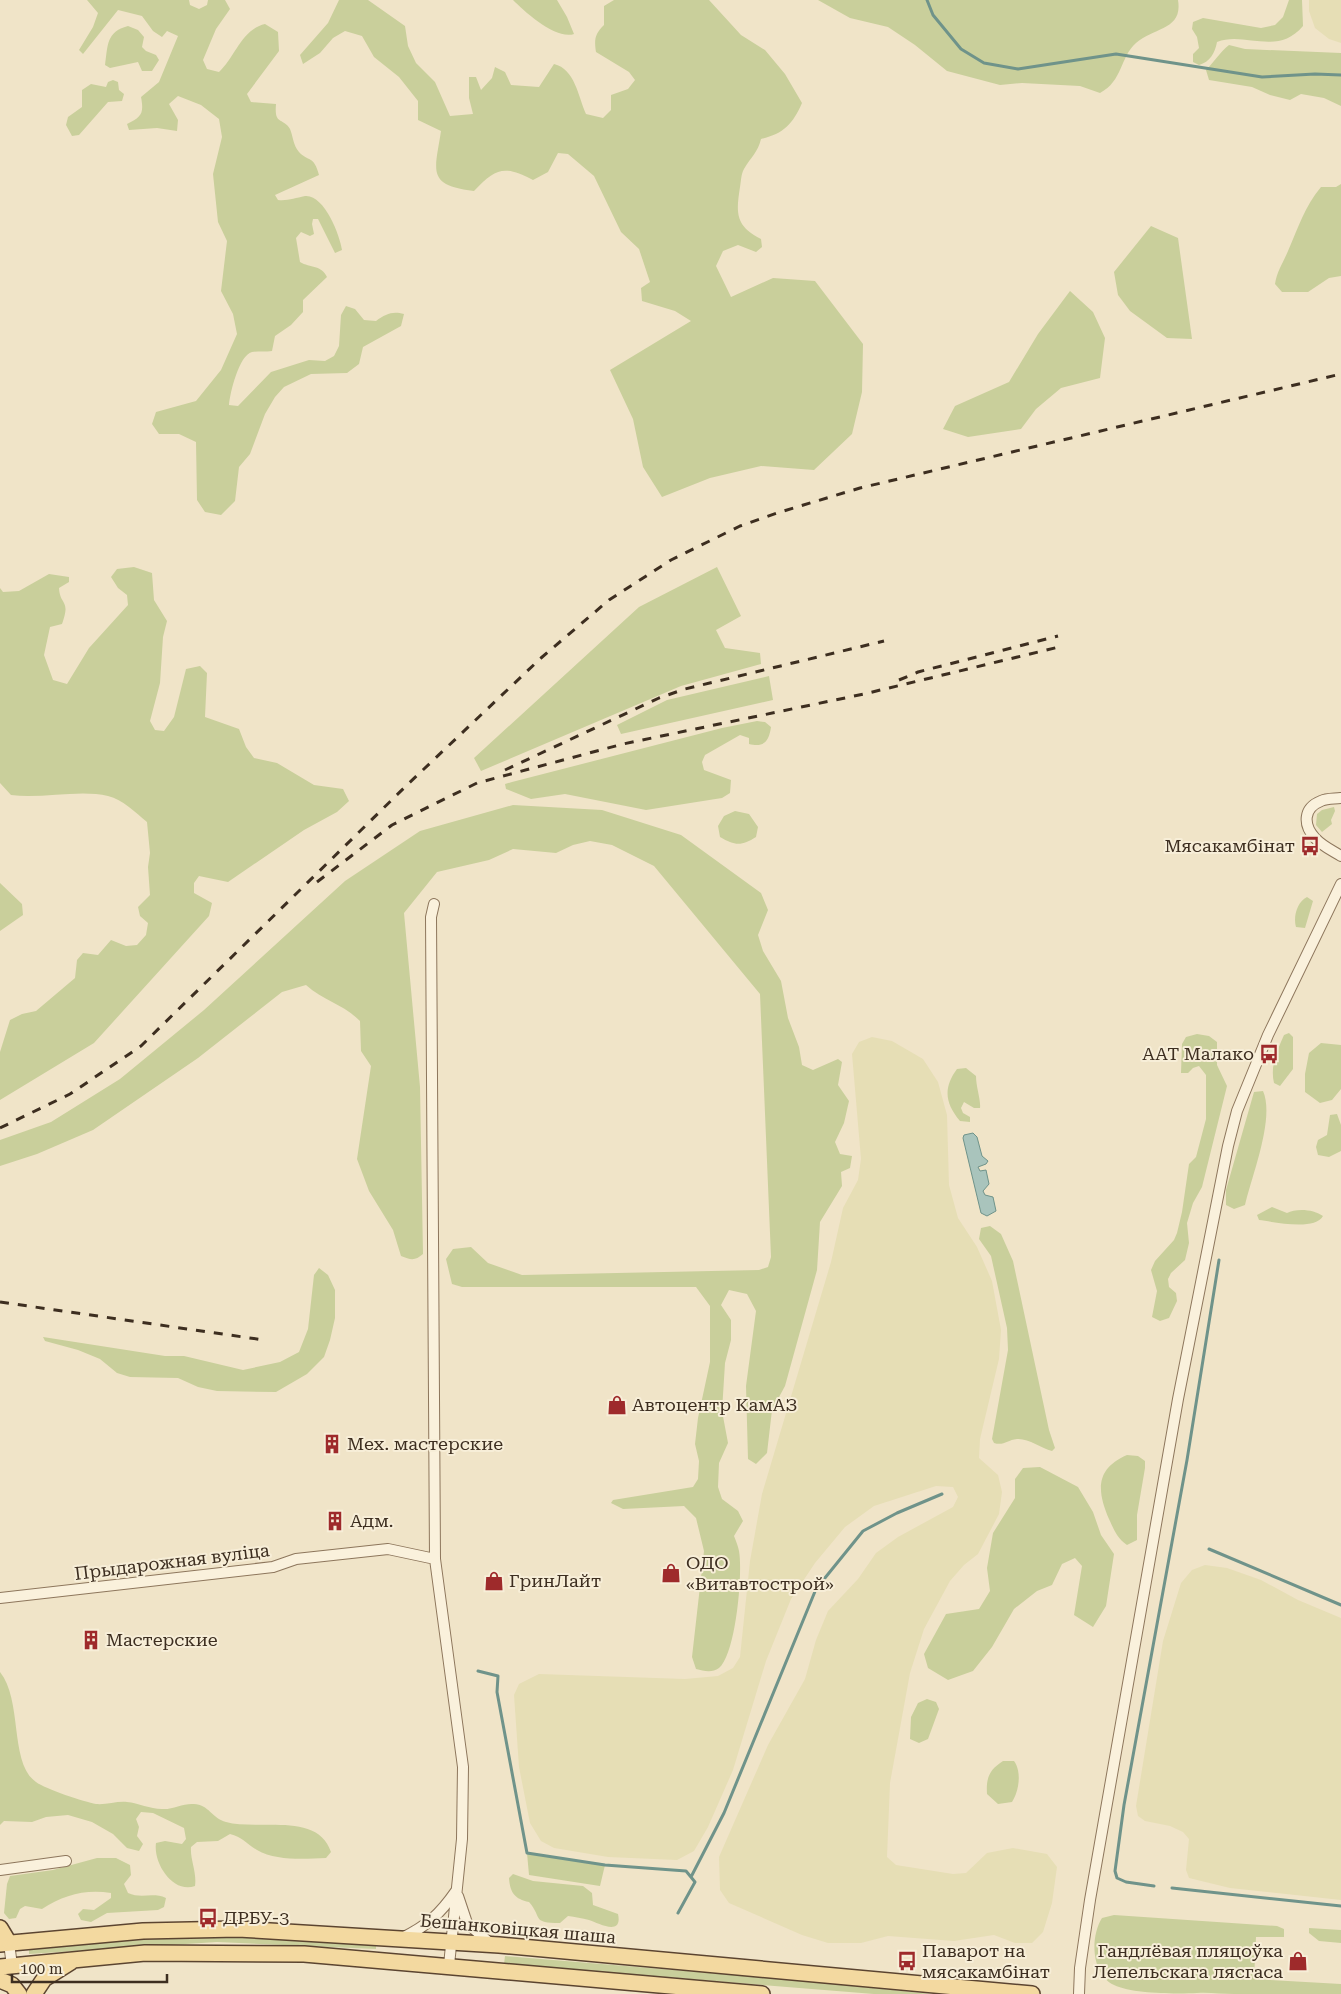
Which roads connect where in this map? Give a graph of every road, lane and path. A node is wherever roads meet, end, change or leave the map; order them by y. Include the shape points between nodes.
1 (1341, 798) edge
2 (1341, 856) edge
3 (1341, 884) edge
4 (434, 904) dead end
5 (435, 1559) junction
6 (0, 1598) edge
7 (66, 1861) dead end
8 (0, 1870) edge
9 (456, 1890) junction
10 (0, 1928) edge
11 (401, 1938) junction
12 (452, 1941) junction
13 (5, 1944) edge
14 (492, 1944) junction
15 (76, 1959) junction
16 (449, 1965) junction
17 (6, 1967) edge
18 (0, 1980) edge
19 (19, 1994) edge
20 (34, 1994) edge
21 (762, 1994) edge
22 (1032, 1994) edge
23 (1079, 1994) edge

1 - 2 street via 1321,801 1308,810 1306,818 1307,829 1316,840
3 - 23 street via 1268,1036 1237,1112 1228,1146 1178,1399 1090,1900
4 - 5 street via 431,917
5 - 6 street, Прыдарожная вуліца via 388,1549 296,1559 273,1568
5 - 9 street via 463,1767 462,1838
7 - 8 street
9 - 11 street via 442,1911 419,1930
9 - 12 street
9 - 14 street via 467,1923
10 - 13 main road
11 - 12 main road, Бешанковіцкая шаша
11 - 13 main road, Бешанковіцкая шаша via 206,1929 143,1931
12 - 14 main road, Бешанковіцкая шаша
12 - 16 street
13 - 17 street
14 - 22 main road, Бешанковіцкая шаша
15 - 16 main road via 170,1952 304,1954
15 - 17 main road
15 - 20 main road via 44,1979
16 - 21 main road
18 - 19 main road via 12,1985

